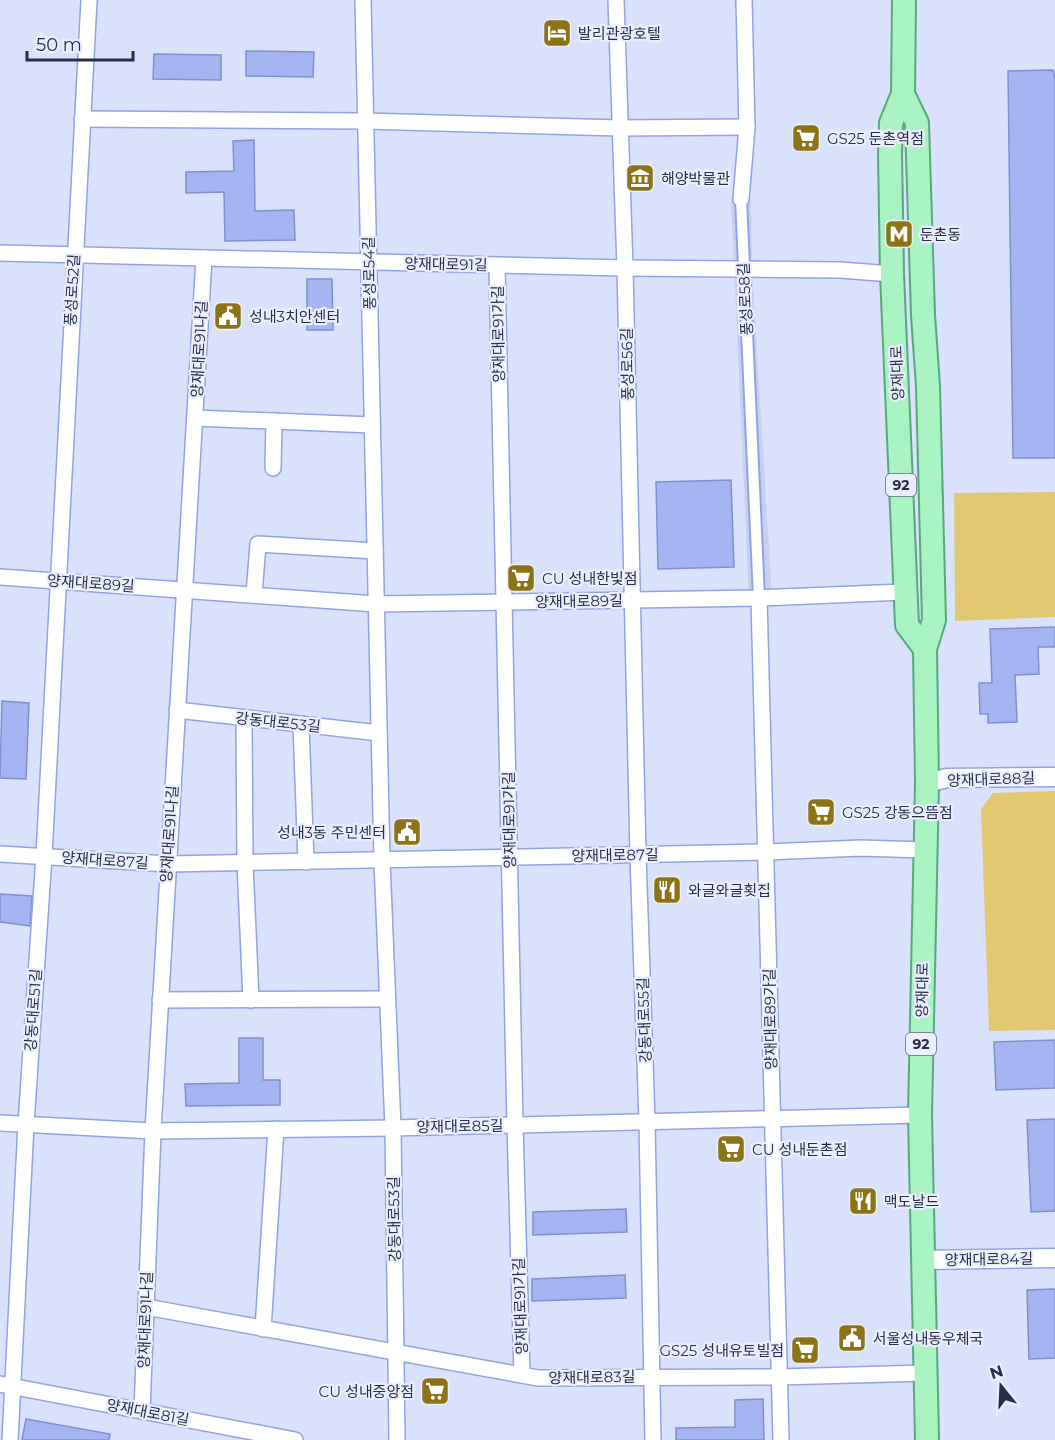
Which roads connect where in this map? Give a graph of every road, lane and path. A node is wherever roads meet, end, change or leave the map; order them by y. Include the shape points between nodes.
1 (89, 0) edge
2 (363, 0) edge
3 (616, 0) edge
4 (744, 0) edge
5 (904, 0) edge
6 (903, 94) junction
7 (82, 119) junction
8 (365, 121) junction
9 (747, 127) junction
10 (620, 128) junction
11 (741, 199) joint
12 (0, 253) edge
13 (74, 255) junction
14 (204, 258) junction
15 (368, 263) junction
16 (497, 266) junction
17 (625, 268) junction
18 (744, 270) junction
19 (892, 274) junction
20 (195, 418) junction
21 (274, 421) junction
22 (372, 425) junction
23 (273, 468) dead end
24 (375, 551) junction
25 (0, 577) edge
26 (58, 580) junction
27 (185, 590) junction
28 (904, 592) junction
29 (254, 595) junction
30 (759, 598) junction
31 (633, 600) junction
32 (503, 602) junction
33 (376, 604) junction
34 (925, 649) junction
35 (177, 710) junction
36 (244, 718) junction
37 (301, 724) junction
38 (379, 733) junction
39 (1055, 777) edge
40 (927, 783) junction
41 (924, 850) junction
42 (766, 852) junction
43 (0, 854) edge
44 (638, 855) junction
45 (44, 856) junction
46 (509, 858) junction
47 (382, 861) junction
48 (306, 862) junction
49 (245, 863) junction
50 (168, 864) junction
51 (387, 999) junction
52 (160, 1000) junction
53 (250, 1000) junction
54 (920, 1115) junction
55 (773, 1118) junction
56 (647, 1121) junction
57 (0, 1123) edge
58 (26, 1124) junction
59 (515, 1125) junction
60 (393, 1128) junction
61 (276, 1129) junction
62 (153, 1131) junction
63 (1055, 1258) edge
64 (923, 1260) junction
65 (146, 1307) junction
66 (263, 1329) junction
67 (396, 1354) junction
68 (926, 1373) junction
69 (522, 1375) junction
70 (652, 1376) junction
71 (779, 1377) junction
72 (6, 1385) edge
73 (142, 1411) junction
74 (10, 1440) edge
75 (295, 1440) edge
76 (397, 1440) edge
77 (653, 1440) edge
78 (781, 1440) edge
79 (927, 1440) edge

1 - 7 street, 풍성로52길
2 - 8 street, 풍성로54길
3 - 10 street, 풍성로56길
4 - 9 street, 풍성로58길
5 - 6 main road, 양재대로 / 92
6 - 19 main road, 양재대로 / 92 via 891,123
6 - 34 main road, 양재대로 / 92 via 917,123 928,386 934,620
7 - 8 street
7 - 13 street, 풍성로52길
8 - 10 street
8 - 15 street, 풍성로54길
9 - 10 street
9 - 11 street, 풍성로58길
10 - 17 street, 풍성로56길
11 - 18 street, 풍성로58길
12 - 13 street, 양재대로91길
13 - 14 street, 양재대로91길
13 - 26 street, 풍성로52길
14 - 15 street, 양재대로91길
14 - 20 street, 양재대로91나길
15 - 16 street, 양재대로91길
15 - 22 street, 풍성로54길
16 - 17 street, 양재대로91길
16 - 32 street, 양재대로91가길
17 - 18 street, 양재대로91길
17 - 31 street, 풍성로56길
18 - 19 street, 양재대로91길
18 - 30 street, 풍성로58길
19 - 28 main road, 양재대로 / 92
20 - 21 street
20 - 27 street, 양재대로91나길
21 - 22 street
21 - 23 street
22 - 24 street, 풍성로54길
24 - 29 street via 258,544
24 - 33 street, 풍성로54길
25 - 26 street, 양재대로89길
26 - 27 street, 양재대로89길
26 - 45 street, 강동대로51길
27 - 29 street, 양재대로89길
27 - 35 street, 양재대로91나길
28 - 30 street, 양재대로89길
28 - 34 main road, 양재대로 / 92 via 907,625
29 - 33 street, 양재대로89길
30 - 31 street, 양재대로89길
30 - 42 street, 양재대로89가길
31 - 32 street, 양재대로89길
31 - 44 street, 강동대로55길
32 - 33 street, 양재대로89길
32 - 46 street, 양재대로91가길
33 - 38 street, 강동대로53길
34 - 40 main road, 양재대로 / 92
35 - 36 street, 강동대로53길
35 - 50 street, 양재대로91나길
36 - 37 street, 강동대로53길
36 - 49 street
37 - 38 street, 강동대로53길
37 - 48 street
38 - 47 street, 강동대로53길
39 - 40 street, 양재대로88길 via 947,778
40 - 41 main road, 양재대로 / 92
41 - 42 street, 양재대로87길
41 - 54 main road, 양재대로 / 92
42 - 44 street, 양재대로87길
42 - 55 street, 양재대로89가길
43 - 45 street, 양재대로87길
44 - 46 street, 양재대로87길
44 - 56 street, 강동대로55길
45 - 50 street, 양재대로87길
45 - 58 street, 강동대로51길
46 - 47 street, 양재대로87길
46 - 59 street, 양재대로91가길
47 - 48 street, 양재대로87길
47 - 51 street, 강동대로53길
48 - 49 street, 양재대로87길
49 - 50 street, 양재대로87길
49 - 53 street
50 - 52 street, 양재대로91나길
51 - 53 street
51 - 60 street, 강동대로53길
52 - 53 street
52 - 62 street, 양재대로91나길
54 - 55 street, 양재대로85길
54 - 64 main road, 양재대로 / 92
55 - 56 street, 양재대로85길
55 - 71 street, 양재대로89가길
56 - 59 street, 양재대로85길
56 - 70 street, 강동대로55길
57 - 58 street, 양재대로85길
58 - 62 street, 양재대로85길
58 - 72 street, 강동대로51길
59 - 60 street, 양재대로85길
59 - 69 street, 양재대로91가길
60 - 61 street, 양재대로85길
60 - 67 street, 강동대로53길
61 - 62 street, 양재대로85길
61 - 66 street
62 - 65 street, 양재대로91나길
63 - 64 street, 양재대로84길
64 - 68 main road, 양재대로 / 92
65 - 66 street, 양재대로83길
65 - 73 street, 양재대로91나길
66 - 67 street, 양재대로83길
67 - 69 street, 양재대로83길
67 - 76 street, 강동대로53길
68 - 71 street, 양재대로83길
68 - 79 main road, 양재대로 / 92
69 - 70 street, 양재대로83길
70 - 71 street, 양재대로83길
70 - 77 street, 강동대로55길
71 - 78 street, 양재대로89가길
72 - 73 street, 양재대로81길
72 - 74 street, 강동대로51길
73 - 75 street, 양재대로81길

